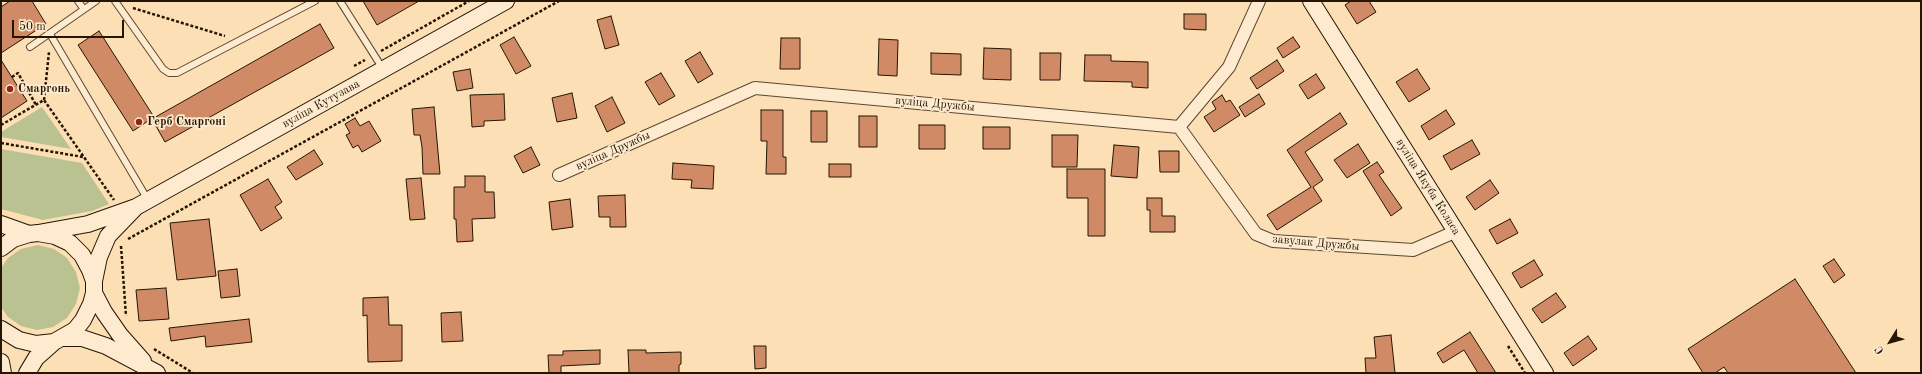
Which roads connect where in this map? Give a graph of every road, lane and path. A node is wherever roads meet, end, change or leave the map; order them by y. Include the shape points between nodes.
1 (78, 1) edge
2 (96, 1) edge
3 (114, 1) edge
4 (315, 1) edge
5 (340, 1) edge
6 (469, 1) edge
7 (506, 1) edge
8 (559, 1) edge
9 (1259, 1) edge
10 (1311, 1) edge
11 (130, 5) dead end
12 (83, 8) junction
13 (50, 34) junction
14 (238, 41) junction
15 (30, 47) dead end
16 (374, 55) junction
17 (353, 67) dead end
18 (383, 70) junction
19 (12, 77) dead end
20 (44, 100) junction
21 (36, 105) junction
22 (1, 125) edge
23 (1179, 127) junction
24 (1, 143) edge
25 (84, 157) junction
26 (559, 175) dead end
27 (142, 204) junction
28 (118, 214) junction
29 (1, 224) edge
30 (1456, 231) junction
31 (34, 234) junction
32 (1, 248) edge
33 (94, 287) junction
34 (1, 329) edge
35 (120, 335) junction
36 (59, 340) junction
37 (149, 346) dead end
38 (1, 362) edge
39 (153, 371) edge
40 (3, 373) edge
41 (27, 373) edge
42 (193, 373) edge
43 (1545, 373) edge

1 - 12 lane
2 - 12 lane
3 - 14 lane via 163,69 169,73 177,73
4 - 14 lane
5 - 16 lane
6 - 16 path
7 - 18 main road, вуліца Кутузава
8 - 35 path via 121,243 126,331
9 - 23 street via 1229,67
10 - 30 main road, вуліца Якуба Коласа
11 - 14 path via 212,30
12 - 13 lane
13 - 15 lane
13 - 20 path
13 - 27 lane
16 - 17 path
16 - 18 lane
18 - 27 main road, вуліца Кутузава
19 - 21 path via 18,73
20 - 21 path
20 - 25 path
21 - 22 path
23 - 26 street, вуліца Дружбы via 755,88
23 - 30 street, завулак Дружбы via 1256,234 1273,242 1412,250
24 - 25 path
25 - 28 path via 118,206
27 - 28 main road, вуліца Кутузава
27 - 33 main road, вуліца Кутузава via 108,236 99,257
28 - 31 main road, вуліца Кутузава via 72,228
29 - 31 main road
30 - 43 main road, вуліца Якуба Коласа
31 - 32 main road, вуліца Кутузава via 13,239
31 - 33 main road via 55,236 70,243 82,255 90,270
33 - 35 main road via 104,312
33 - 36 main road, вуліца Кутузава via 91,304 83,320 76,330
34 - 36 main road via 19,340 36,344
35 - 39 main road
36 - 39 main road via 82,338 106,346
36 - 41 main road, вуліца Кутузава via 36,358
37 - 42 path
38 - 40 main road

